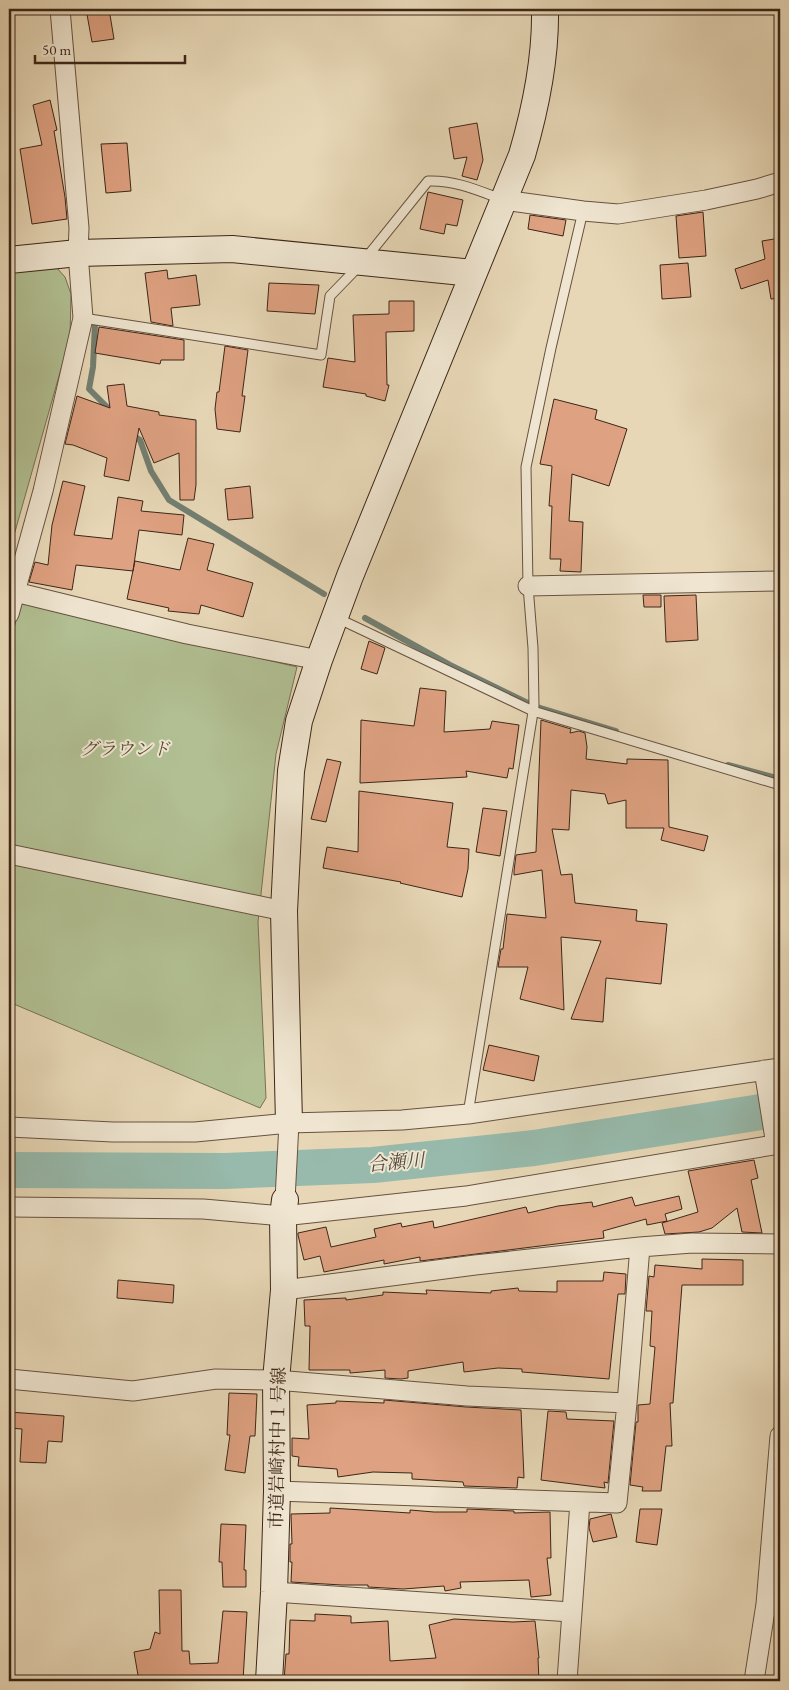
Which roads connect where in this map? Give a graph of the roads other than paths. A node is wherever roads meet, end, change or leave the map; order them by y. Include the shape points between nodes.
1 (60, 9) edge
2 (545, 9) edge
3 (780, 182) edge
4 (504, 200) junction
5 (583, 212) junction
6 (78, 254) junction
7 (9, 260) edge
8 (362, 262) junction
9 (472, 273) junction
10 (83, 318) junction
11 (780, 582) edge
12 (528, 586) junction
13 (15, 592) junction
14 (9, 614) edge
15 (335, 617) junction
16 (319, 660) junction
17 (533, 711) junction
18 (780, 785) edge
19 (9, 854) edge
20 (284, 911) junction
21 (772, 1069) edge
22 (468, 1114) junction
23 (289, 1123) junction
24 (9, 1127) edge
25 (778, 1144) edge
26 (9, 1207) edge
27 (284, 1208) junction
28 (780, 1244) edge
29 (640, 1247) junction
30 (284, 1290) junction
31 (9, 1379) edge
32 (276, 1380) junction
33 (627, 1402) junction
34 (780, 1436) edge
35 (277, 1491) junction
36 (580, 1502) junction
37 (274, 1592) junction
38 (571, 1612) junction
39 (268, 1681) edge
40 (567, 1681) edge
41 (754, 1681) edge

1 - 6 street via 79,228
2 - 4 street via 541,75 534,116
3 - 5 street via 757,190 664,207 618,214
4 - 5 street
4 - 8 lane via 458,183 428,181
4 - 9 street
5 - 12 lane via 526,467
6 - 7 street
6 - 8 street via 232,249
6 - 10 street
8 - 9 street
8 - 10 lane via 330,296 321,355
9 - 15 street
10 - 13 street via 43,491
11 - 12 street
12 - 17 lane via 533,648
13 - 14 street
13 - 16 street via 187,634
15 - 16 street
15 - 17 lane
16 - 20 street via 299,721 291,771
17 - 18 lane
17 - 22 lane
19 - 20 street
20 - 23 street
21 - 22 street
21 - 25 street
22 - 23 street via 402,1120
23 - 24 street via 195,1132
23 - 27 street
25 - 27 street via 466,1196
26 - 27 street
27 - 30 street, 市道岩崎村中１号線
28 - 29 street via 692,1243
29 - 30 street
29 - 33 street
30 - 32 street, 市道岩崎村中１号線
31 - 32 street via 133,1390 216,1379
32 - 33 street via 467,1396
32 - 35 street, 市道岩崎村中１号線
33 - 36 street via 616,1503
34 - 41 street via 766,1604
35 - 36 street
35 - 37 street, 市道岩崎村中１号線
36 - 38 street
37 - 38 street
37 - 39 street, 市道岩崎村中１号線
38 - 40 street

